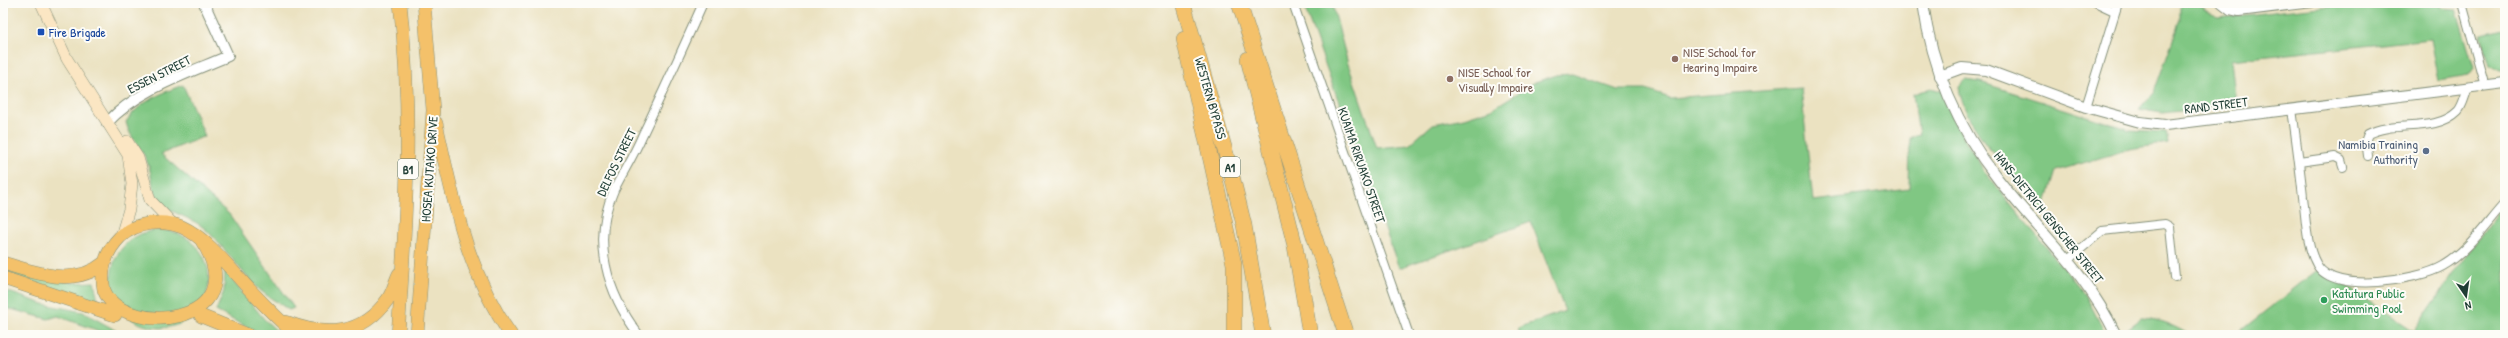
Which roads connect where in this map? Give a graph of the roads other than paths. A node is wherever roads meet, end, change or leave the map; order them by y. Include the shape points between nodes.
1 (41, 3) edge
2 (204, 3) edge
3 (400, 3) edge
4 (424, 3) edge
5 (703, 3) edge
6 (1176, 3) edge
7 (1183, 3) edge
8 (1236, 3) edge
9 (1239, 3) edge
10 (1292, 3) edge
11 (1923, 3) edge
12 (2096, 3) edge
13 (2118, 3) edge
14 (2220, 3) edge
15 (2312, 3) edge
16 (2462, 3) edge
17 (2114, 11) junction
18 (1940, 76) junction
19 (2505, 83) edge
20 (2485, 86) junction
21 (2468, 88) junction
22 (2086, 107) junction
23 (2292, 109) junction
24 (433, 110) junction
25 (109, 121) junction
26 (2368, 156) dead end
27 (2299, 162) junction
28 (2343, 167) dead end
29 (2505, 203) edge
30 (173, 224) junction
31 (121, 236) junction
32 (202, 242) junction
33 (2069, 259) junction
34 (3, 263) edge
35 (104, 263) junction
36 (403, 263) junction
37 (2175, 276) dead end
38 (3, 278) edge
39 (115, 315) junction
40 (201, 316) junction
41 (279, 320) junction
42 (189, 326) dead end
43 (132, 328) dead end
44 (248, 335) edge
45 (296, 335) edge
46 (398, 335) edge
47 (417, 335) edge
48 (511, 335) edge
49 (639, 335) edge
50 (1234, 335) edge
51 (1263, 335) edge
52 (1310, 335) edge
53 (1346, 335) edge
54 (1409, 335) edge
55 (2116, 335) edge

1 - 25 main road via 67,59
2 - 25 street, ESSEN STREET via 228,56 165,83 132,101
3 - 36 main road, HOSEA KUTAKO DRIVE / B1 via 408,80 409,121
4 - 24 main road, HOSEA KUTAKO DRIVE
5 - 49 street, DELFOS STREET via 605,215 602,236 608,279 623,314
6 - 50 highway via 1234,264
7 - 51 highway, WESTERN BYPASS / A1 via 1244,225
8 - 52 highway via 1295,246
9 - 53 highway
10 - 54 street, KUAIMA RIRUAKO STREET
11 - 18 street, HANS-DIETRICH GENSCHER STREET via 1929,41
12 - 17 street
13 - 17 street
14 - 15 street via 2238,12
16 - 20 street
17 - 22 street
18 - 22 street, RAND STREET via 1962,68 1986,70
18 - 33 street, HANS-DIETRICH GENSCHER STREET via 1962,124 1993,173
19 - 20 street, RAND STREET
20 - 21 street, RAND STREET
21 - 23 street, RAND STREET
21 - 26 street via 2461,107 2449,117 2421,125 2383,129 2368,134
22 - 23 street, RAND STREET via 2140,122 2165,125
23 - 27 street
24 - 47 main road, HOSEA KUTAKO DRIVE
24 - 48 main road via 459,225 472,265 486,296
25 - 30 main road via 138,158 150,200
25 - 31 main road via 125,150 131,168 131,200
27 - 28 street via 2335,157 2341,160
27 - 29 street via 2309,242 2317,266 2331,277 2343,282 2407,278 2444,266 2465,248
30 - 31 main road via 155,222 137,226
30 - 32 main road
31 - 35 main road via 111,248
32 - 40 main road via 210,255 215,287 210,302
32 - 41 main road
33 - 37 street via 2102,231 2166,224 2170,227
33 - 55 street, HANS-DIETRICH GENSCHER STREET via 2101,305
34 - 35 main road via 65,277 94,272
35 - 39 main road via 106,299
36 - 41 main road via 389,298 357,326 317,332
36 - 46 main road, HOSEA KUTAKO DRIVE / B1
38 - 39 main road
39 - 43 main road
40 - 42 main road
40 - 44 main road
41 - 45 main road

